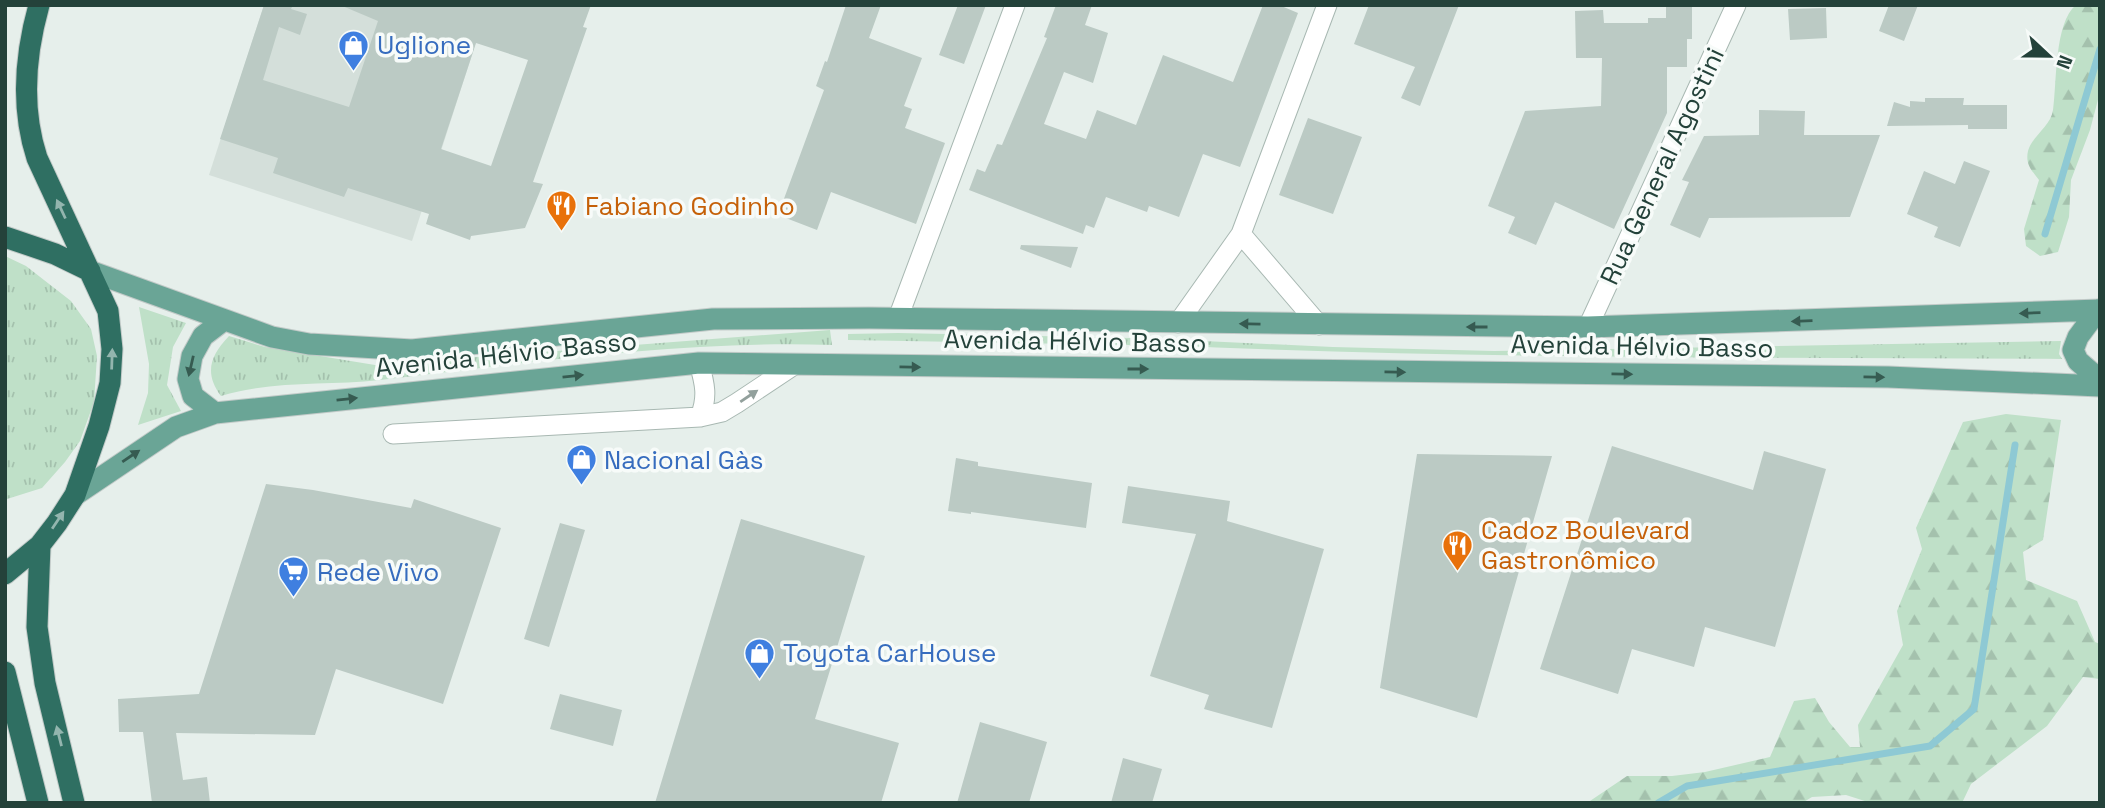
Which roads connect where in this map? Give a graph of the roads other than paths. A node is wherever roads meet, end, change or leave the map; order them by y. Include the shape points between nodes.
1 (39, 5) edge
2 (1015, 5) edge
3 (1327, 5) edge
4 (1736, 5) edge
5 (1241, 234) junction
6 (5, 237) edge
7 (90, 271) junction
8 (2099, 310) edge
9 (898, 318) junction
10 (224, 320) junction
11 (1178, 323) junction
12 (1319, 325) junction
13 (1588, 327) junction
14 (699, 363) junction
15 (794, 365) junction
16 (2100, 380) edge
17 (2100, 386) edge
18 (215, 412) junction
19 (700, 417) junction
20 (393, 434) dead end
21 (75, 495) junction
22 (40, 545) junction
23 (5, 574) edge
24 (5, 672) edge
25 (38, 803) edge
26 (74, 803) edge

7 -> 1 highway via 30,136 26,76
2 - 9 street
3 - 5 street
4 - 13 street, Rua General Agostini
5 - 11 street
5 - 12 street
6 - 7 highway
7 - 10 main road, Avenida Hélvio Basso
21 -> 7 highway via 110,383 107,311
8 -> 13 main road, Avenida Hélvio Basso
8 - 16 main road via 2073,350 2078,361
9 - 10 main road, Avenida Hélvio Basso via 713,319 412,350 309,344
9 - 11 main road, Avenida Hélvio Basso
10 -> 18 main road via 203,336 192,356 188,379 193,396
12 -> 11 main road, Avenida Hélvio Basso
13 -> 12 main road, Avenida Hélvio Basso
14 - 15 main road, Avenida Hélvio Basso
18 -> 14 main road, Avenida Hélvio Basso
14 - 19 street via 706,387
15 -> 17 main road, Avenida Hélvio Basso via 1901,377
19 -> 15 street via 722,412
21 -> 18 main road, Avenida Hélvio Basso via 176,427
19 - 20 street
22 -> 21 highway
22 - 23 highway
26 -> 22 highway via 37,627
24 - 25 highway

